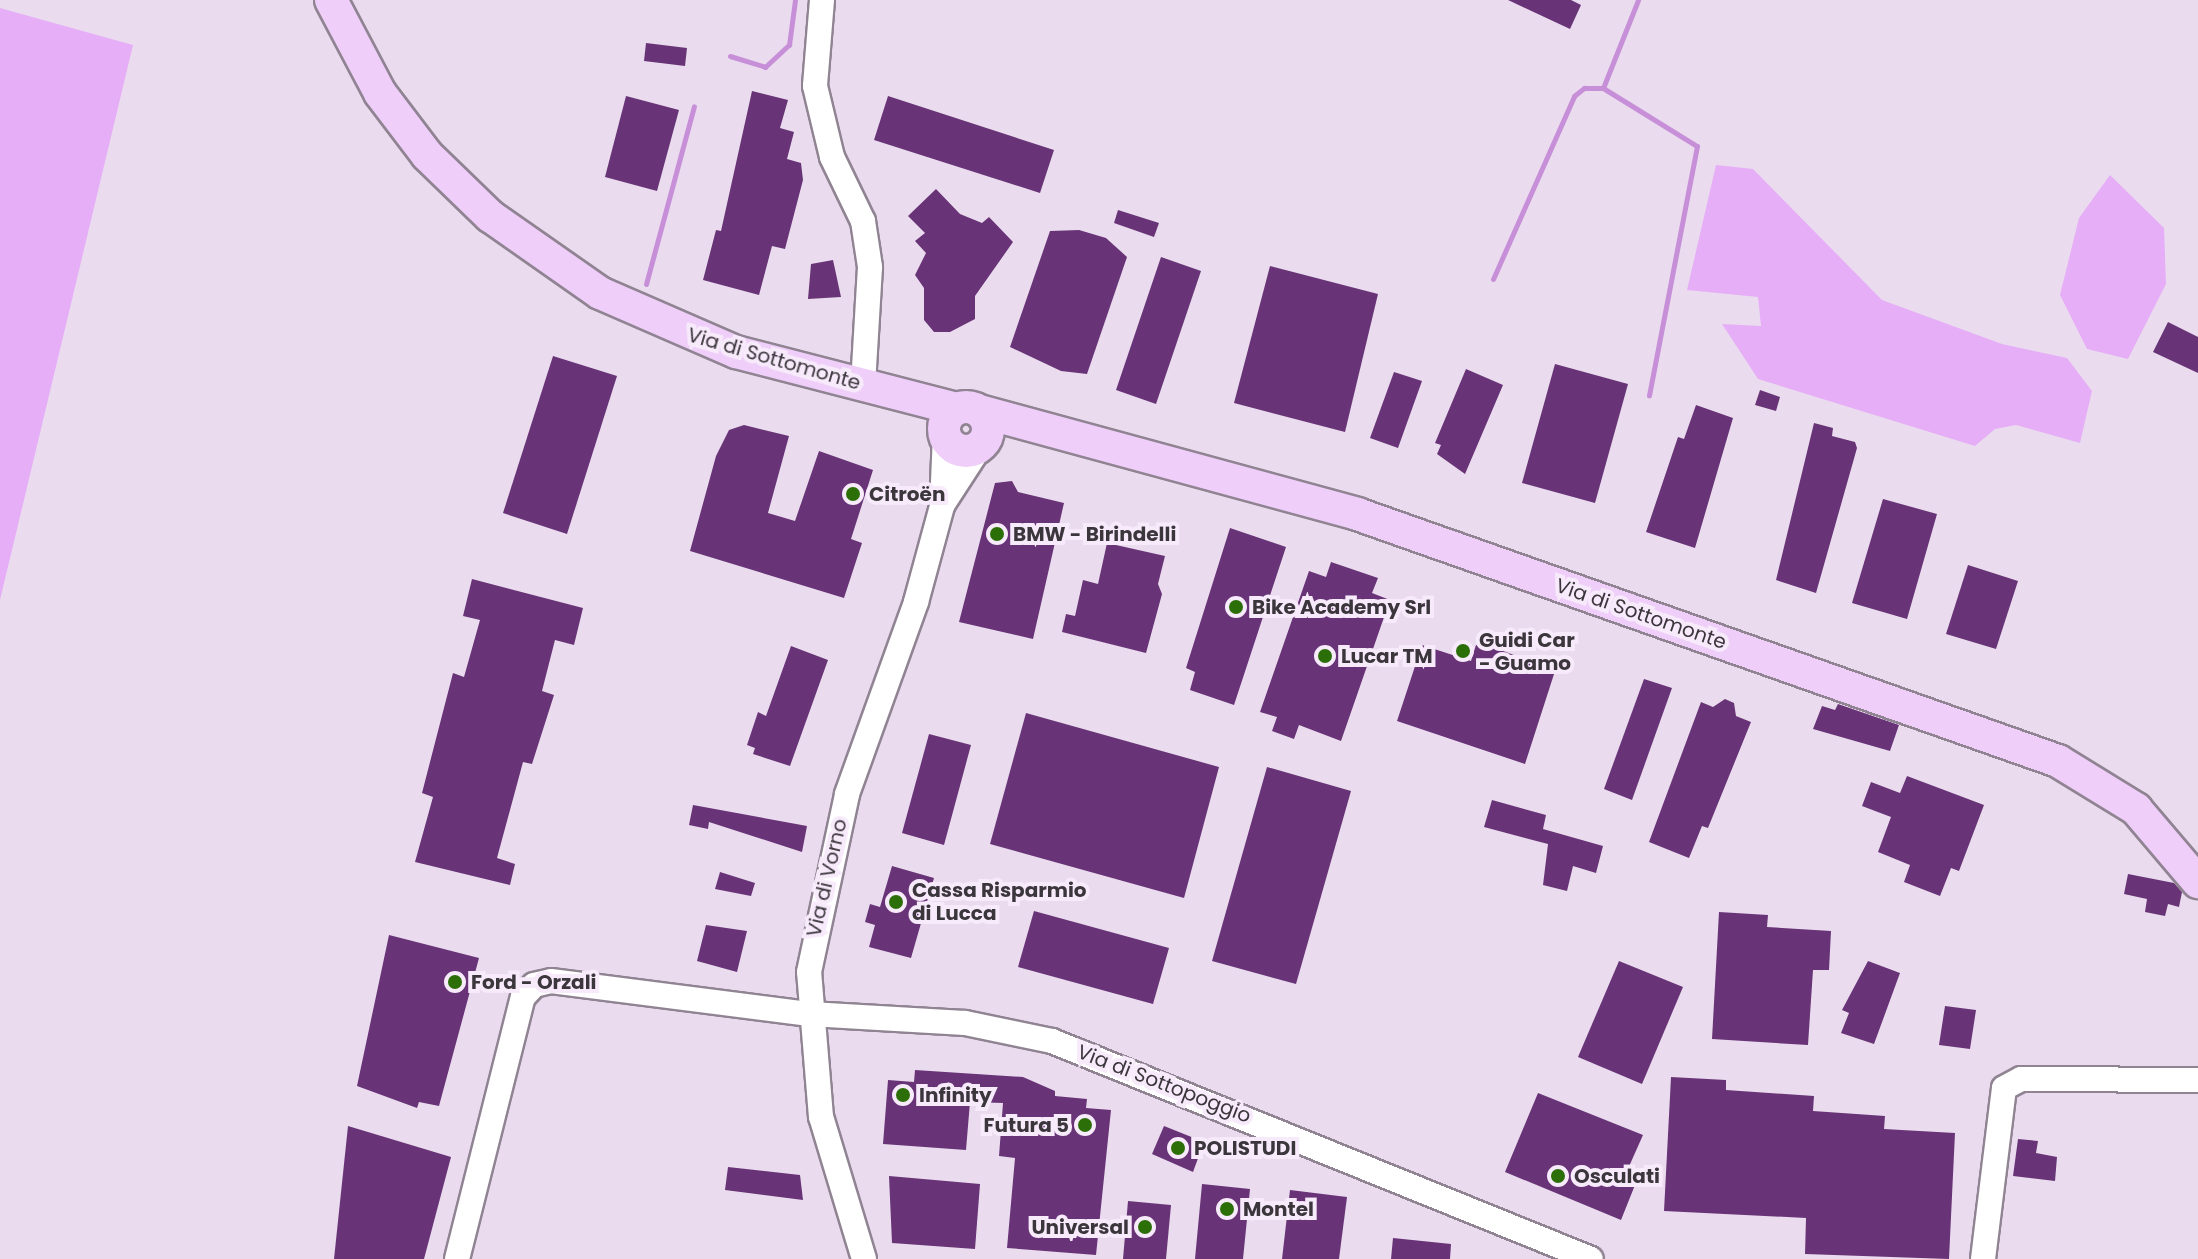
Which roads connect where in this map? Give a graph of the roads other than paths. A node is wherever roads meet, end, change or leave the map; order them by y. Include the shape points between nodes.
1 (331, 0) edge
2 (822, 0) edge
3 (872, 387) junction
4 (960, 418) junction
5 (1040, 430) junction
6 (982, 444) junction
7 (942, 506) junction
8 (2198, 882) edge
9 (810, 1014) junction
10 (2198, 1080) edge
11 (457, 1259) edge
12 (864, 1259) edge
13 (1591, 1259) edge
14 (1983, 1259) edge

1 - 3 main road, Via di Sottomonte via 380,93 427,155 525,241 600,293 666,326
2 - 3 street via 815,86 832,157 863,221 870,267
3 - 4 main road, Via di Sottomonte
4 - 5 main road, Via di Sottomonte
4 - 6 main road, Via di Sottomonte via 961,451
4 - 7 street, Via di Vorno
5 - 6 main road, Via di Sottomonte
5 - 8 main road, Via di Sottomonte via 1357,514 2046,756 2104,784 2136,809
6 - 7 street, Via di Vorno
7 - 9 street, Via di Vorno via 916,602 841,816 813,929
9 - 11 street, Via di Sottopoggio via 551,981 534,985 523,997
9 - 12 street, Via di Vorno via 829,1156
9 - 13 street, Via di Sottopoggio via 965,1023 1052,1041
10 - 14 street via 2021,1079 2004,1088

